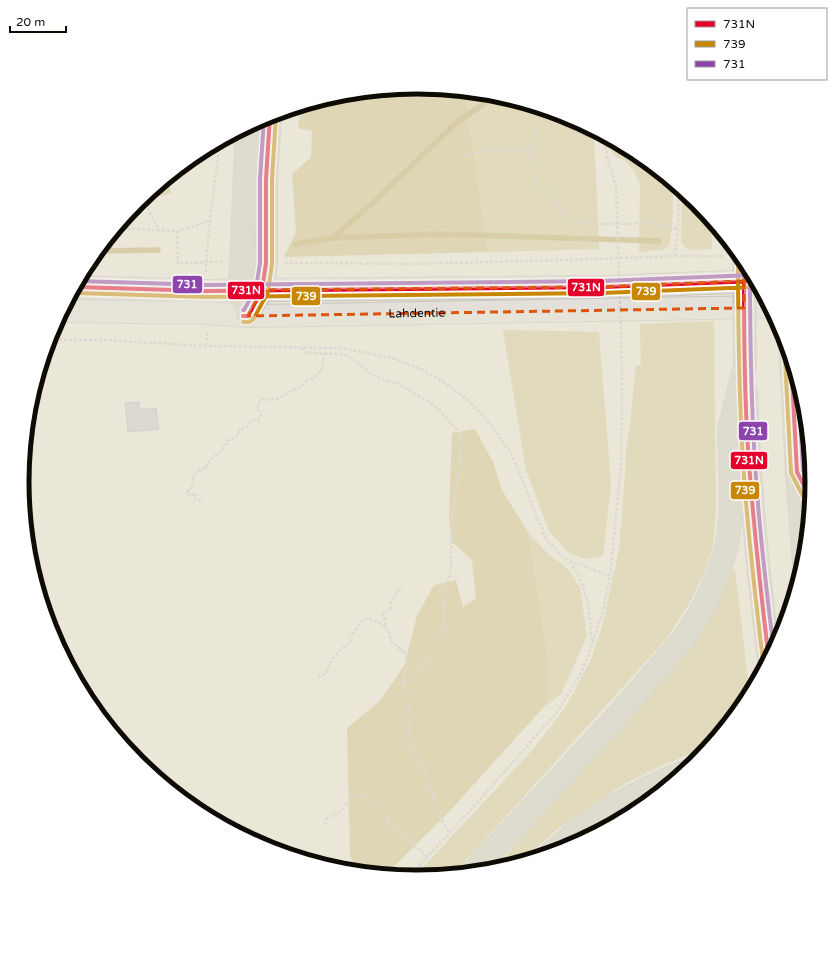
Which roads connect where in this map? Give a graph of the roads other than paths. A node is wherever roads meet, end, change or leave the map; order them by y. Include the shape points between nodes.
1 (270, 124) edge
2 (247, 134) edge
3 (736, 260) edge
4 (750, 281) edge
5 (82, 287) edge
6 (262, 290) junction
7 (240, 291) junction
8 (764, 308) edge
9 (69, 311) edge
10 (248, 316) junction
11 (745, 365) junction
12 (792, 379) edge
13 (797, 472) junction
14 (806, 489) edge
15 (802, 539) edge
16 (768, 650) edge
17 (671, 778) edge
18 (565, 841) edge
19 (478, 866) edge

1 - 6 highway via 266,179 266,263
2 - 7 highway
3 - 11 highway, bridge
4 - 6 main road, Lahdentie via 602,287
5 - 7 main road, Lahdentie
6 - 7 main road, Lahdentie
6 - 10 highway
7 - 10 highway
8 - 10 main road, Lahdentie
9 - 10 main road, Lahdentie
11 - 16 highway via 749,463
11 - 19 highway via 729,430 731,515 727,545 704,606 684,638 618,715
12 - 13 highway
13 - 14 highway
13 - 15 highway
17 - 18 highway via 602,814

